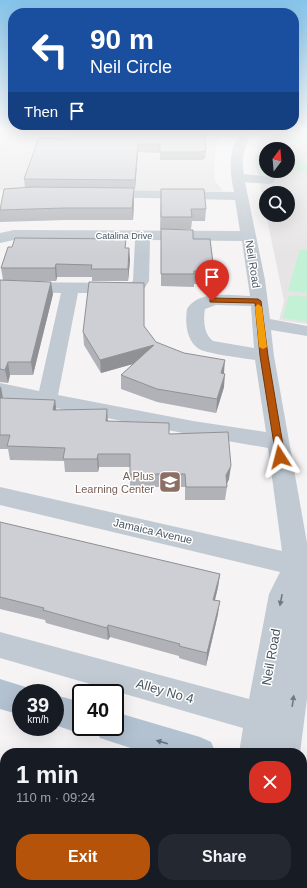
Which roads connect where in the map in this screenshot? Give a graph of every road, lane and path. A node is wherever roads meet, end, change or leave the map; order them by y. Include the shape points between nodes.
1 (237, 172) edge
2 (238, 178) junction
3 (268, 180) dead end
4 (89, 194) edge
5 (241, 196) junction
6 (248, 236) junction
7 (143, 237) junction
8 (0, 238) edge
9 (0, 287) edge
10 (70, 288) junction
11 (258, 301) junction
12 (260, 323) junction
13 (307, 331) edge
14 (264, 356) junction
15 (0, 390) edge
16 (47, 400) junction
17 (278, 442) junction
18 (0, 496) edge
19 (302, 566) edge
20 (0, 644) edge
21 (0, 694) edge
22 (12, 697) edge
23 (124, 731) edge
24 (285, 732) edge
25 (183, 748) edge
26 (262, 748) edge

1 - 2 street, Neil Road
2 - 3 street
2 - 5 street, Neil Road
4 - 5 street
5 - 6 street, Neil Road
6 - 7 street, Catalina Drive
6 - 11 street, Neil Road via 257,280
7 - 8 street, Catalina Drive via 14,235
7 - 10 street via 141,281 138,286 125,289
9 - 10 street
10 - 16 street
11 - 12 street, Neil Road
11 - 14 street via 203,303 197,307 195,313 197,337 207,346
12 - 13 street
12 - 14 street, Neil Road
14 - 17 street, Neil Road
15 - 16 street
16 - 17 street
17 - 19 street, Neil Road
18 - 19 street, Jamaica Avenue
19 - 24 street, Neil Road via 304,613
20 - 24 street, Alley No 4
21 - 22 main road
25 -> 23 main road
24 - 26 street, Neil Road

